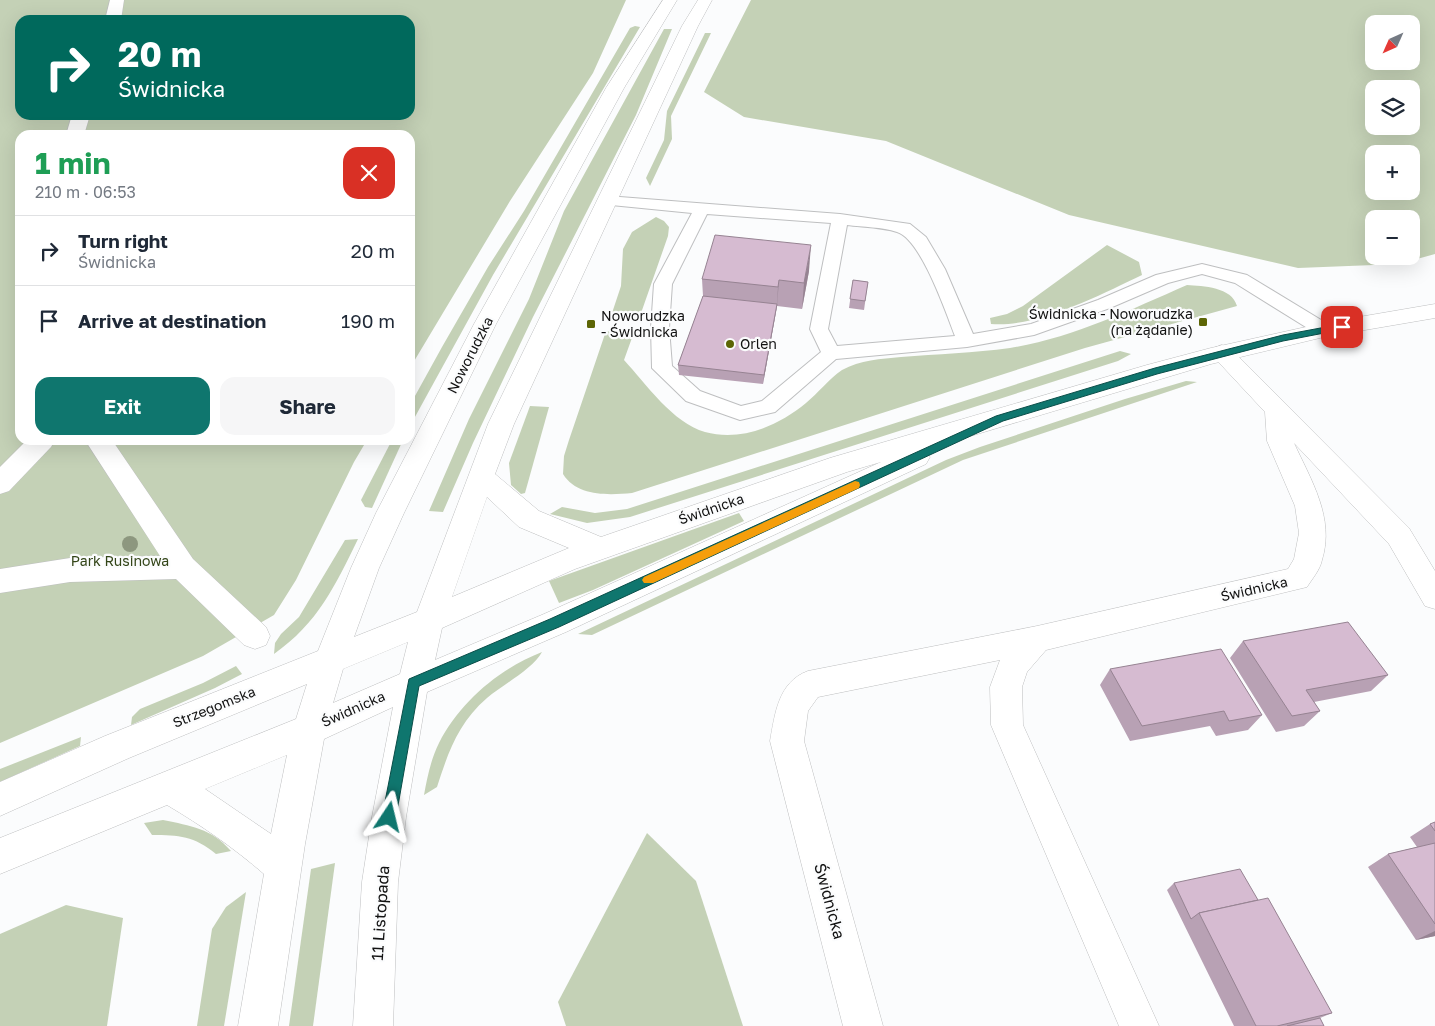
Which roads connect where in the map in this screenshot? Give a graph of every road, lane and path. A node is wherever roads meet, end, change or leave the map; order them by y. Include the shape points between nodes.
1 (117, 0) edge
2 (703, 1) edge
3 (664, 2) edge
4 (113, 15) edge
5 (607, 201) junction
6 (702, 209) junction
7 (840, 219) junction
8 (1435, 311) edge
9 (1324, 330) junction
10 (967, 341) junction
11 (832, 353) junction
12 (1222, 354) junction
13 (1278, 411) junction
14 (999, 419) junction
15 (37, 445) edge
16 (101, 445) edge
17 (481, 477) junction
18 (0, 484) edge
19 (598, 548) junction
20 (183, 567) junction
21 (0, 581) edge
22 (1435, 597) edge
23 (429, 620) junction
24 (256, 636) dead end
25 (1036, 640) junction
26 (330, 661) junction
27 (413, 683) junction
28 (309, 729) junction
29 (169, 788) junction
30 (0, 799) edge
31 (0, 856) edge
32 (284, 867) junction
33 (258, 1026) edge
34 (373, 1026) edge
35 (863, 1026) edge
36 (1140, 1026) edge

1 - 4 main road
2 - 5 main road
3 - 26 main road, Noworudzka via 481,333 390,513 365,568
5 - 6 lane
5 - 17 main road via 501,424
6 - 7 lane
6 - 11 lane via 663,284 662,368 693,396 740,413 768,407
7 - 10 lane via 904,228 920,241 936,269
7 - 11 lane via 819,329
8 - 9 main road, Świdnicka
9 - 10 lane via 1241,280 1202,269 1162,279 1034,329
9 - 12 main road, Świdnicka
10 - 11 lane
12 - 13 main road
12 - 14 main road, Świdnicka
13 - 22 main road via 1398,536
13 - 25 main road, Świdnicka via 1280,441 1309,506 1313,533 1308,561 1297,579
14 - 19 main road, Świdnicka via 839,465
14 - 27 main road, Świdnicka via 555,623
15 - 18 main road
16 - 20 main road
17 - 19 main road via 529,518
17 - 23 main road
19 - 23 main road, Świdnicka
20 - 21 main road via 70,570
20 - 24 main road
23 - 26 main road, Strzegomska
23 - 27 main road
25 - 35 main road, Świdnicka via 808,685 792,707 787,740
25 - 36 main road via 1013,665 1006,687 1007,725
26 - 28 main road, Noworudzka
26 - 30 main road, Strzegomska via 116,747
27 - 28 main road, Świdnicka
27 - 34 main road, 11 Listopada via 380,882
28 - 29 main road
28 - 32 main road
29 - 31 main road
29 - 32 main road via 243,832
32 - 33 main road

